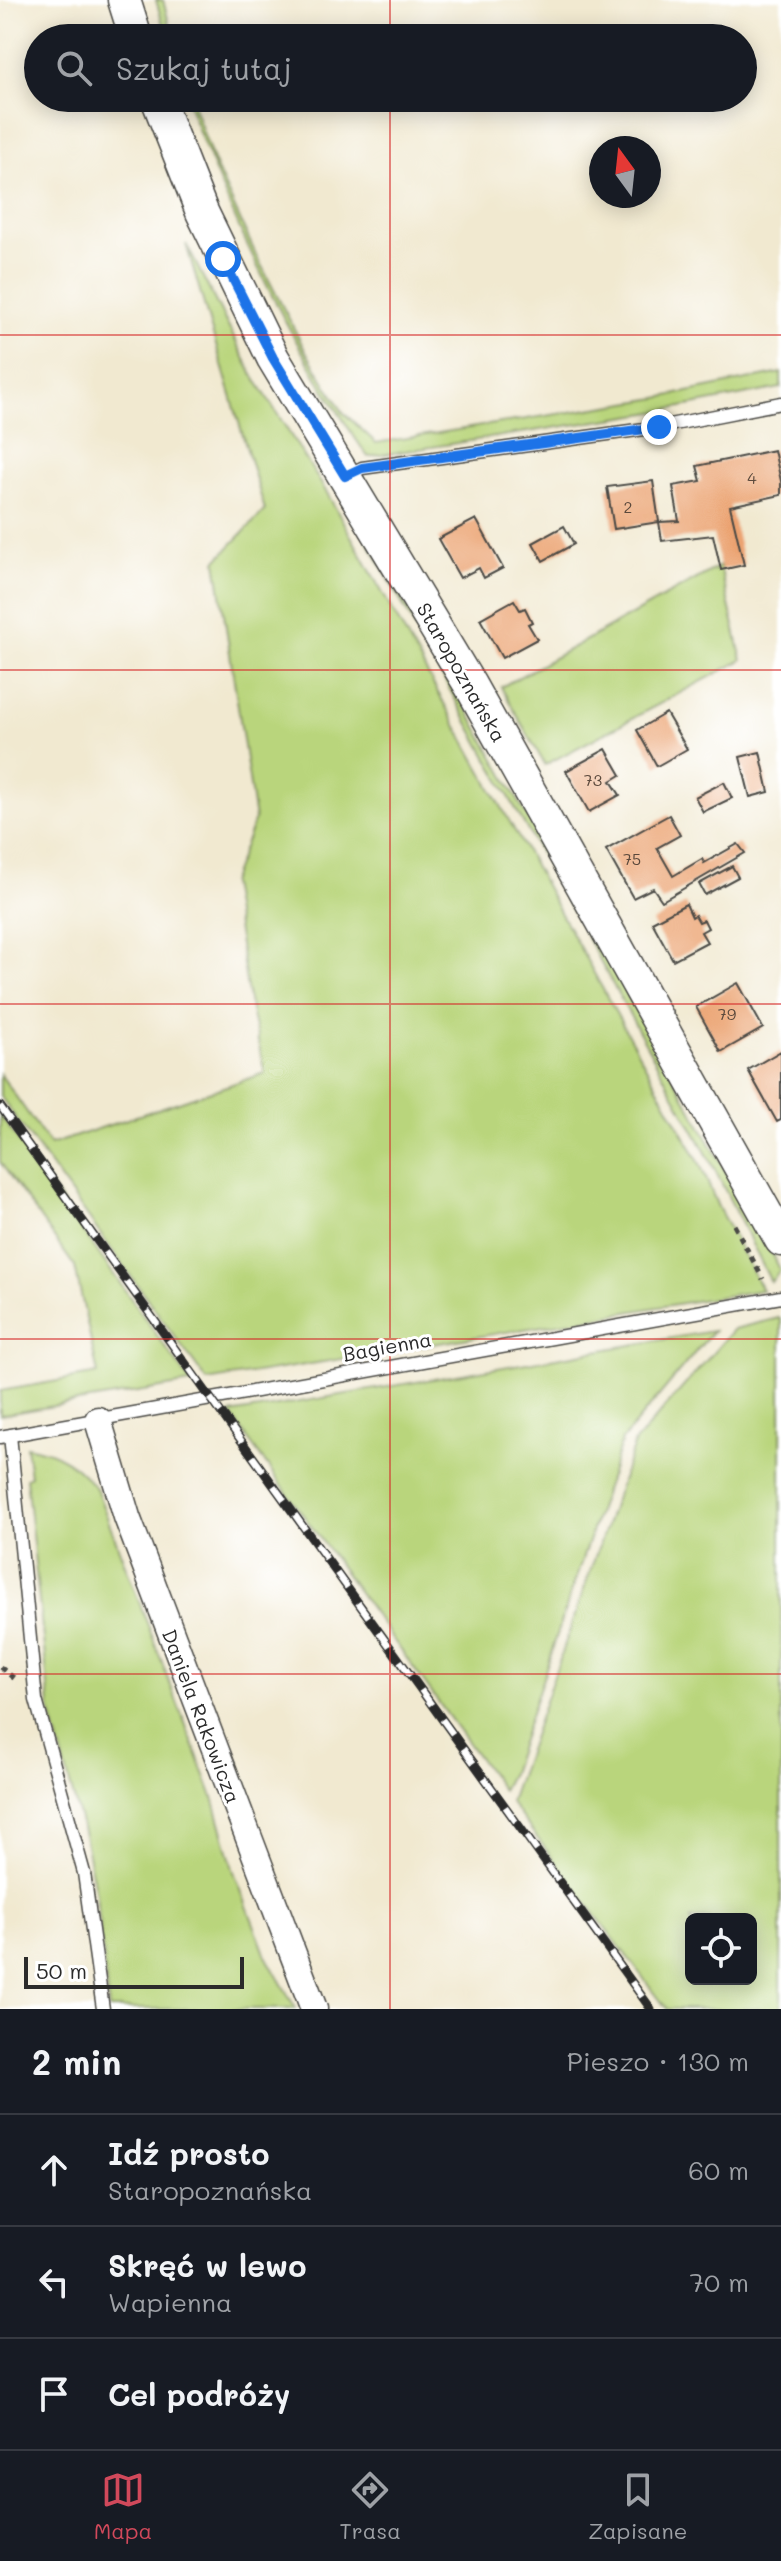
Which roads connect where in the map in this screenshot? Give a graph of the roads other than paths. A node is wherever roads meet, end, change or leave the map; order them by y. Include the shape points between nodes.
1 (124, 0) edge
2 (132, 24) edge
3 (162, 112) edge
4 (781, 403) edge
5 (345, 476) junction
6 (781, 1240) edge
7 (781, 1297) edge
8 (98, 1420) junction
9 (5, 1436) edge
10 (103, 2009) edge
11 (314, 2009) edge

1 - 2 street
3 - 5 street, Staropoznańska via 234,281 273,358
4 - 5 lane via 659,427 362,468
5 - 6 street, Staropoznańska via 470,685
7 - 8 lane, Bagienna
8 - 9 lane, Bagienna
8 - 11 street, Daniela Rakowicza via 127,1517
9 - 10 lane via 36,1700 84,1873

